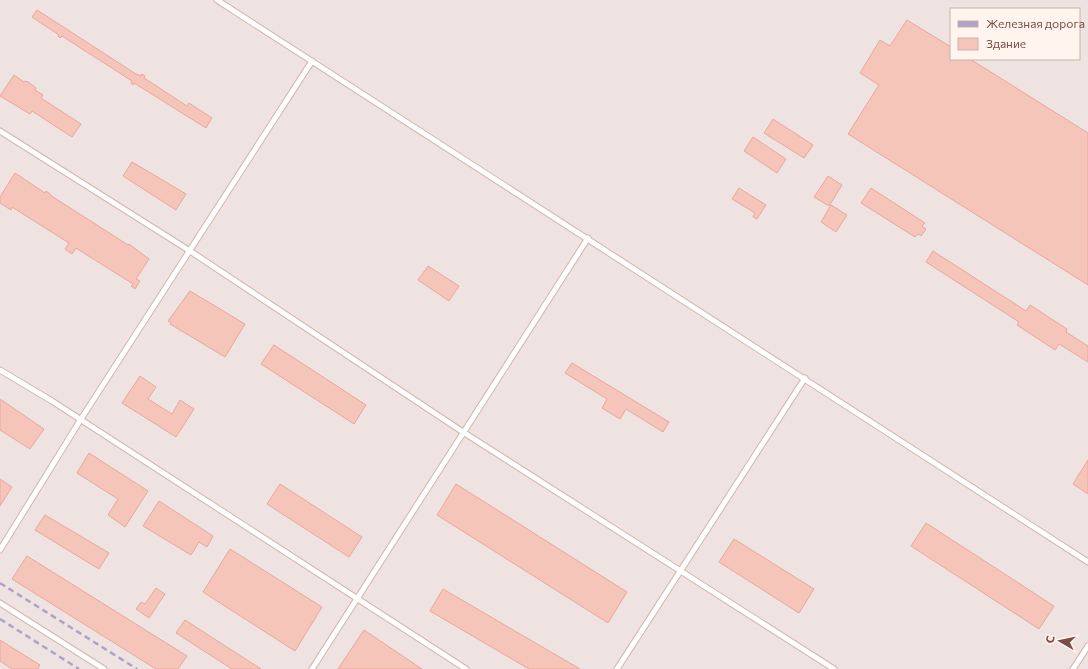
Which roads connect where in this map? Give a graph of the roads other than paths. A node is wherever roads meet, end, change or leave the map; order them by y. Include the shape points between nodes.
1 (217, 0) edge
2 (312, 61) junction
3 (0, 131) edge
4 (588, 238) junction
5 (190, 251) junction
6 (0, 370) edge
7 (805, 378) junction
8 (81, 420) junction
9 (463, 432) junction
10 (0, 550) edge
11 (1088, 562) edge
12 (681, 570) junction
13 (357, 598) junction
14 (0, 603) edge
15 (1088, 646) edge
16 (104, 669) edge
17 (312, 669) edge
18 (466, 669) edge
19 (617, 669) edge
20 (834, 669) edge
21 (1073, 669) edge

1 - 2 lane
2 - 4 lane
2 - 5 lane
3 - 5 lane
4 - 7 lane
4 - 9 lane
5 - 8 lane
5 - 9 lane
6 - 8 lane
7 - 11 lane
7 - 12 lane
8 - 10 lane
8 - 13 lane
9 - 12 lane
9 - 13 lane
12 - 19 lane
12 - 20 lane
13 - 17 lane
13 - 18 lane
14 - 16 lane
15 - 21 lane

